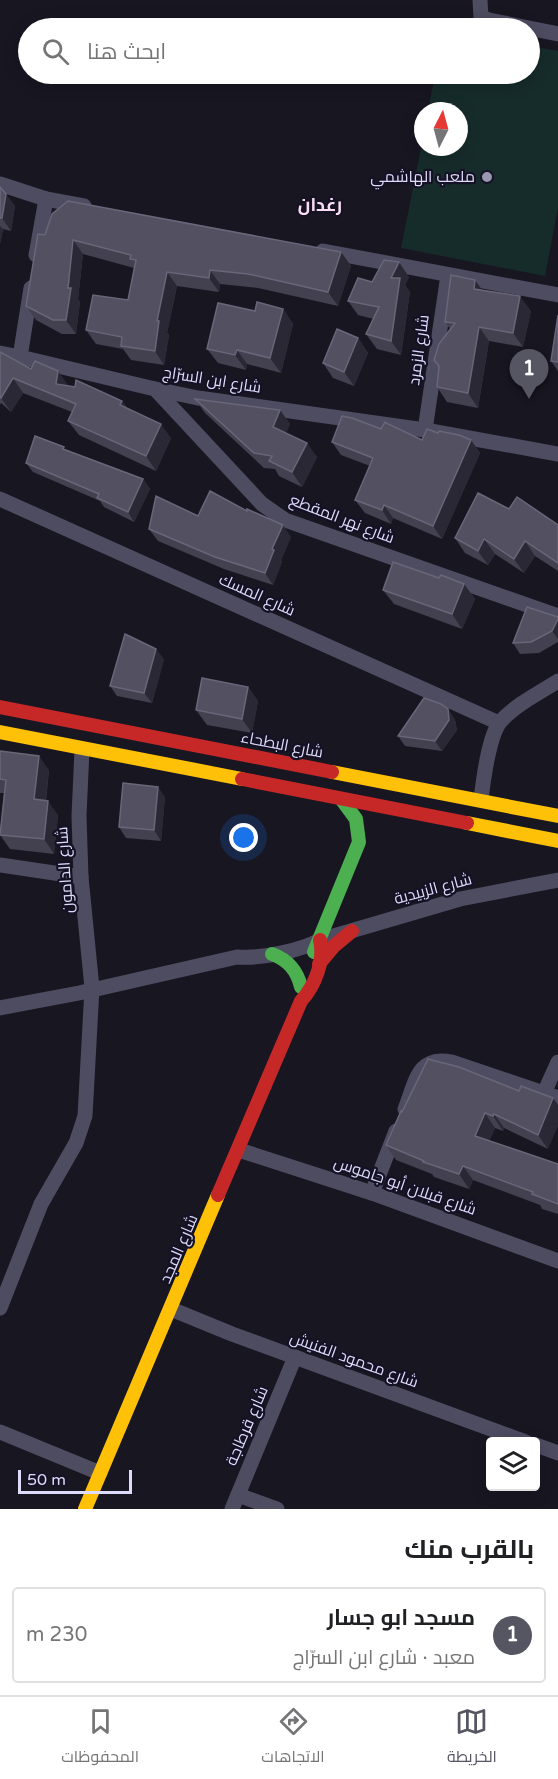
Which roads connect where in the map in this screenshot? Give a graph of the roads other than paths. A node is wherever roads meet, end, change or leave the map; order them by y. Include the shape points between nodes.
1 (480, 0) edge
2 (484, 18) edge
3 (540, 30) edge
4 (558, 34) edge
5 (0, 184) edge
6 (46, 199) junction
7 (104, 210) edge
8 (310, 249) edge
9 (448, 275) junction
10 (558, 296) edge
11 (0, 353) edge
12 (20, 357) junction
13 (155, 389) junction
14 (425, 430) junction
15 (558, 453) edge
16 (0, 499) edge
17 (558, 616) edge
18 (558, 681) edge
19 (0, 707) edge
20 (499, 723) junction
21 (86, 724) junction
22 (0, 732) edge
23 (82, 750) junction
24 (342, 800) junction
25 (481, 800) junction
26 (558, 816) edge
27 (558, 841) edge
28 (0, 865) edge
29 (81, 877) junction
30 (558, 880) edge
31 (352, 930) junction
32 (320, 940) junction
33 (272, 954) junction
34 (237, 957) junction
35 (318, 965) junction
36 (92, 988) junction
37 (301, 994) junction
38 (0, 1008) edge
39 (558, 1062) edge
40 (551, 1096) edge
41 (238, 1150) junction
42 (372, 1193) junction
43 (558, 1261) edge
44 (0, 1308) edge
45 (171, 1309) junction
46 (295, 1357) junction
47 (0, 1432) edge
48 (512, 1437) edge
49 (540, 1446) edge
50 (558, 1453) edge
51 (100, 1473) junction
52 (235, 1502) edge
53 (86, 1509) edge
54 (277, 1509) edge

1 - 2 street
3 - 4 street
5 - 6 street
6 - 7 street
6 - 12 street
8 - 9 street
9 - 10 street
9 - 14 street, شارع الزمرد
11 - 12 street, شارع ابن السرّاج
12 - 13 street, شارع ابن السرّاج
13 - 14 street, شارع ابن السرّاج
13 - 17 street, شارع نهر المقطع via 262,504 285,520
14 - 15 street, شارع ابن السرّاج
16 - 20 street, شارع المسك
18 - 20 street
19 - 21 street, شارع البطحاء
20 - 25 street
21 - 23 street
21 - 25 street, شارع البطحاء
22 - 23 street
23 - 24 street
23 - 29 street, شارع الدامون
24 - 27 street
24 - 32 street, شارع المجد via 355,814 359,842
25 - 26 street, شارع البطحاء
28 - 29 street
29 - 36 street, شارع الدامون
30 - 31 street, شارع الزبيدية via 460,899
31 - 32 street, شارع الزبيدية
31 - 35 street
32 - 33 street, شارع الزبيدية
32 - 34 street, شارع الزبيدية via 310,937 278,943 250,949
32 - 35 street, شارع المجد via 323,946
32 - 37 street, شارع المجد
33 - 34 street, شارع الزبيدية
33 - 37 street via 295,969
34 - 36 street, شارع الزبيدية
35 - 37 street, شارع المجد via 311,990
36 - 38 street, شارع الزبيدية
36 - 44 street, شارع الدامون via 85,1116 76,1143 41,1204
37 - 41 street, شارع المجد
39 - 40 street
40 - 42 street via 452,1062 431,1061 418,1076
41 - 42 street, شارع قبلان أبو جاموس
41 - 45 street, شارع المجد
42 - 43 street, شارع قبلان أبو جاموس
45 - 46 street, شارع محمود الفنيش
45 - 51 street, شارع المجد
46 - 48 street, شارع محمود الفنيش
46 - 52 street, شارع قرطاجة
47 - 51 street
49 - 50 street
51 - 53 street, شارع المجد
52 - 54 street

